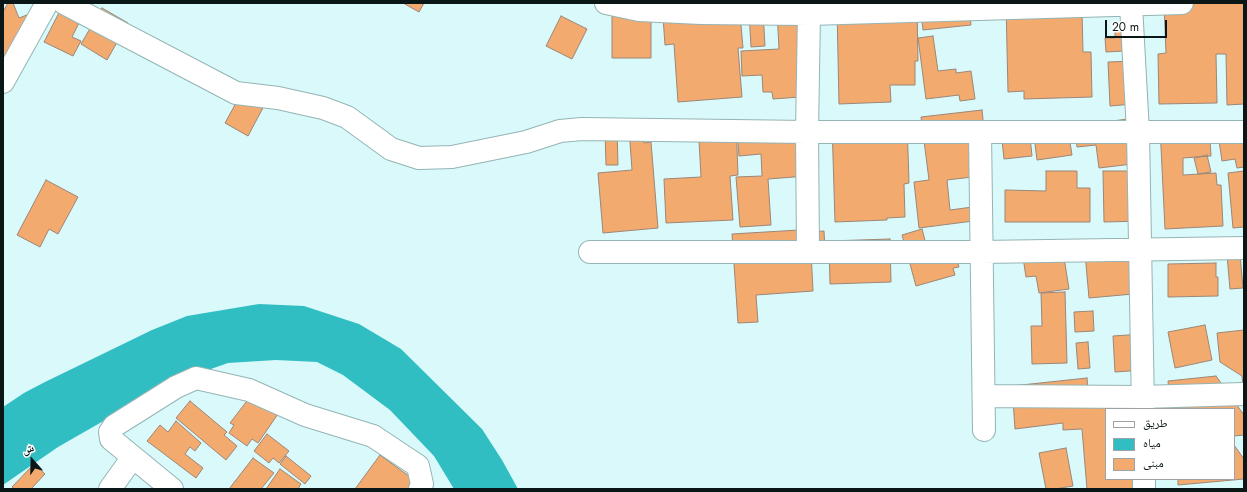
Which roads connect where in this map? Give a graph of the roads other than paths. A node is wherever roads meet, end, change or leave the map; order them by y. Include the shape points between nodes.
1 (46, 3) edge
2 (64, 3) edge
3 (1182, 3) edge
4 (619, 5) edge
5 (1131, 5) junction
6 (808, 9) edge
7 (3, 82) edge
8 (807, 132) junction
9 (980, 132) junction
10 (1138, 132) junction
11 (1244, 132) edge
12 (1244, 248) edge
13 (1140, 250) junction
14 (590, 252) dead end
15 (808, 252) junction
16 (982, 252) junction
17 (1244, 394) edge
18 (984, 396) junction
19 (1142, 403) edge
20 (984, 430) dead end
21 (133, 457) junction
22 (110, 489) edge
23 (172, 489) edge
24 (420, 489) edge

1 - 7 street
2 - 8 street via 236,93 278,98 347,116 391,148 419,158 452,157 526,142 560,131
3 - 5 street
4 - 6 street via 639,10 701,13
5 - 6 street
5 - 10 street
6 - 8 street
8 - 9 street
8 - 15 street
9 - 10 street
9 - 16 street
10 - 11 street
10 - 13 street
12 - 13 street
13 - 16 street
13 - 19 street
14 - 15 street
15 - 16 street
16 - 18 street
17 - 19 street
18 - 19 street
18 - 20 street
21 - 22 street
21 - 23 street
21 - 24 street via 111,438 110,432 114,426 176,387 196,378 249,390 305,415 373,436 418,466 422,484

